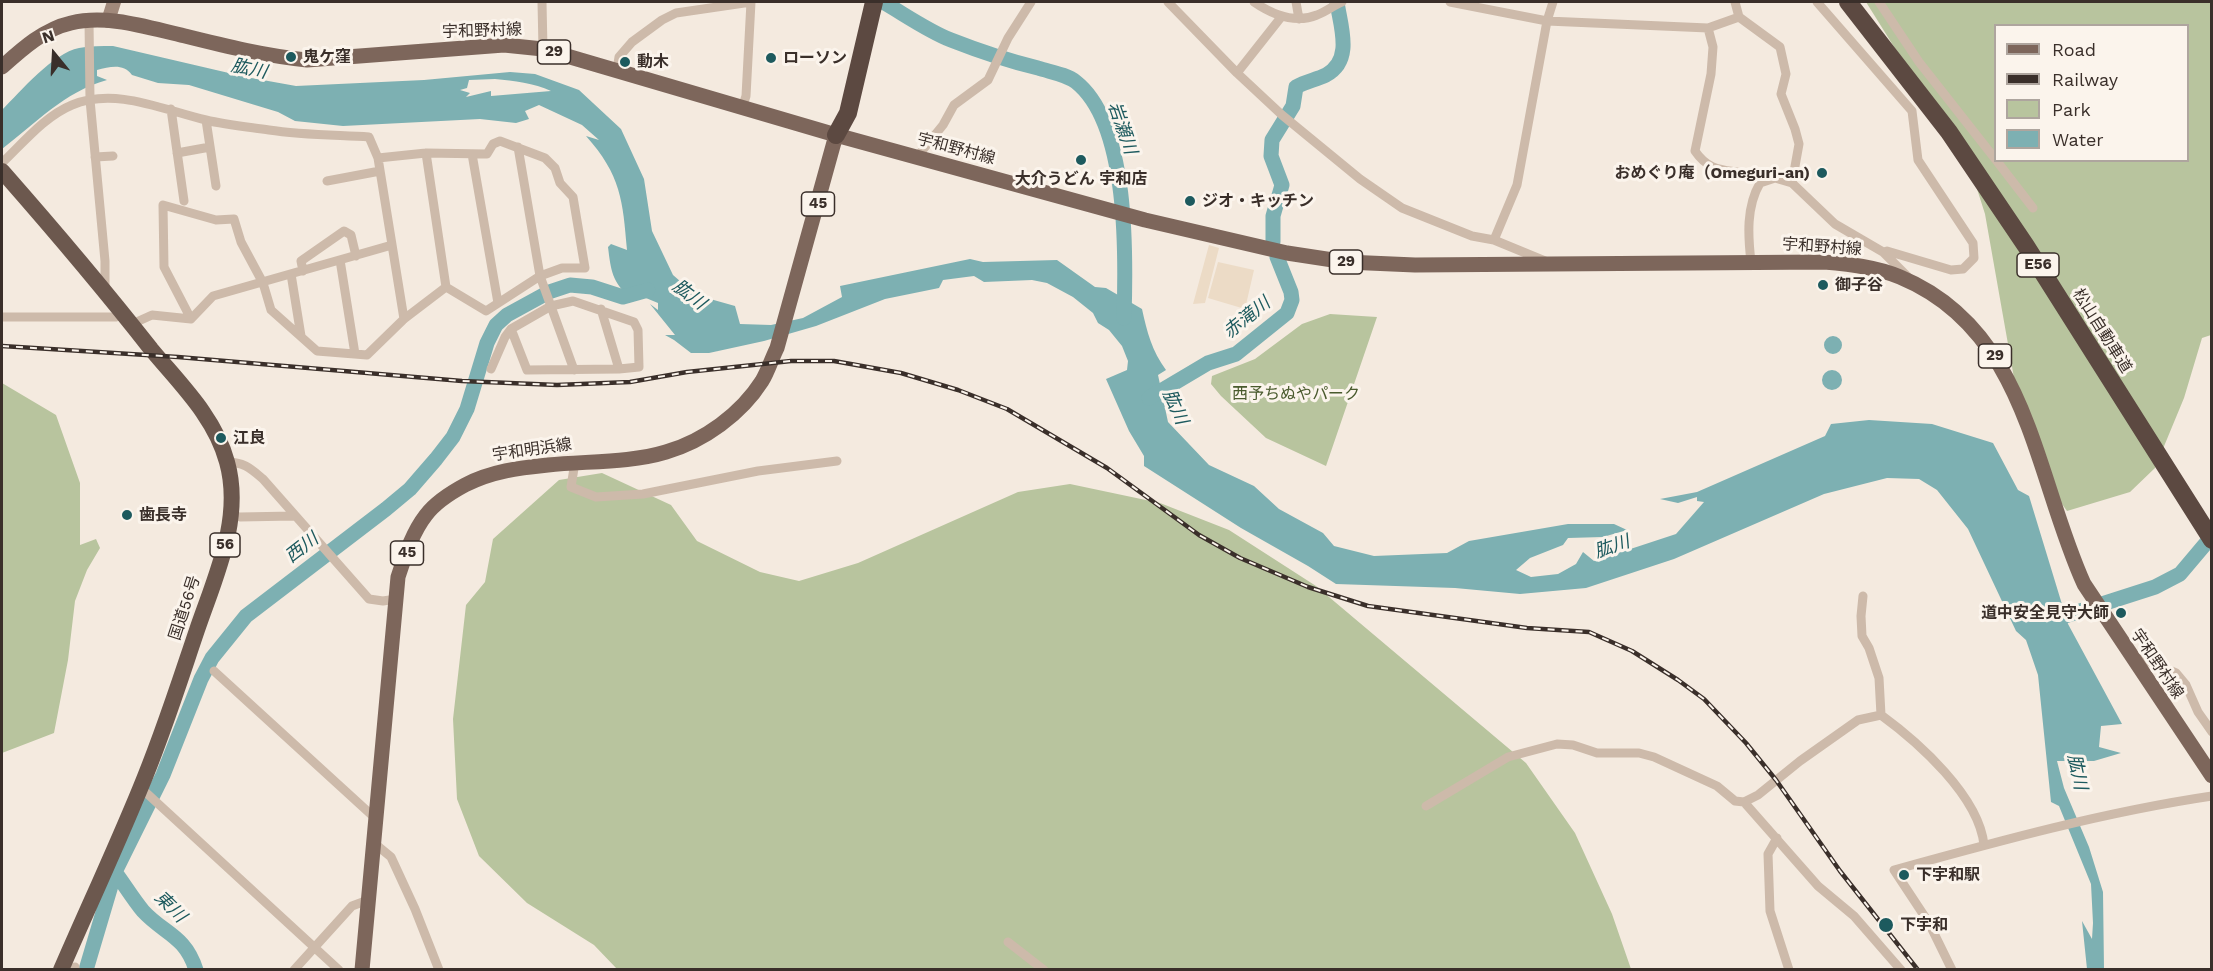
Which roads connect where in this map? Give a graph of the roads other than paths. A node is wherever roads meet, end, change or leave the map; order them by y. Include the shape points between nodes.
1 (114, 2) edge
2 (542, 2) edge
3 (751, 2) edge
4 (865, 2) edge
5 (874, 2) edge
6 (1031, 2) edge
7 (1168, 2) edge
8 (1254, 2) edge
9 (1296, 2) edge
10 (1450, 2) edge
11 (1552, 2) edge
12 (1735, 2) edge
13 (1817, 2) edge
14 (1848, 2) edge
15 (1879, 2) edge
16 (1338, 4) edge
17 (1282, 16) junction
18 (1739, 17) junction
19 (1299, 19) junction
20 (89, 21) junction
21 (108, 21) junction
22 (1547, 21) junction
23 (866, 22) junction
24 (1708, 28) junction
25 (543, 49) junction
26 (2, 67) edge
27 (617, 70) junction
28 (1237, 73) junction
29 (90, 98) junction
30 (742, 108) junction
31 (171, 109) junction
32 (206, 120) junction
33 (836, 135) junction
34 (210, 147) junction
35 (518, 147) junction
36 (177, 153) junction
37 (426, 153) junction
38 (472, 154) junction
39 (113, 156) dead end
40 (95, 157) junction
41 (917, 157) junction
42 (1994, 157) edge
43 (378, 158) junction
44 (1998, 162) edge
45 (2, 163) edge
46 (2, 171) edge
47 (380, 171) junction
48 (327, 181) dead end
49 (1767, 181) junction
50 (1792, 183) junction
51 (216, 186) dead end
52 (184, 201) dead end
53 (2033, 208) dead end
54 (1494, 240) junction
55 (392, 245) junction
56 (1883, 252) junction
57 (356, 256) junction
58 (340, 260) junction
59 (1751, 262) junction
60 (1552, 264) junction
61 (303, 271) junction
62 (291, 274) junction
63 (540, 276) junction
64 (263, 283) junction
65 (1914, 284) junction
66 (446, 287) junction
67 (105, 290) junction
68 (550, 302) junction
69 (498, 303) junction
70 (601, 309) junction
71 (2, 317) edge
72 (128, 319) junction
73 (191, 319) junction
74 (404, 320) junction
75 (511, 329) junction
76 (301, 336) junction
77 (355, 354) junction
78 (491, 369) dead end
79 (619, 369) junction
80 (574, 370) junction
81 (837, 461) dead end
82 (227, 462) junction
83 (575, 462) junction
84 (232, 515) junction
85 (294, 516) junction
86 (2211, 540) edge
87 (1863, 596) dead end
88 (396, 598) junction
89 (2129, 653) junction
90 (214, 671) dead end
91 (1881, 715) junction
92 (2211, 732) edge
93 (2211, 776) edge
94 (144, 791) junction
95 (2211, 796) edge
96 (1744, 802) junction
97 (1426, 806) dead end
98 (376, 819) junction
99 (1777, 838) junction
100 (374, 843) junction
101 (1984, 845) junction
102 (368, 900) junction
103 (1008, 942) dead end
104 (316, 948) junction
105 (70, 969) edge
106 (294, 969) edge
107 (339, 969) edge
108 (362, 969) edge
109 (439, 969) edge
110 (1044, 969) edge
111 (1789, 969) edge
112 (1901, 969) edge
113 (1952, 969) edge

1 - 21 main road
2 - 25 street
3 - 27 street via 676,13 662,20 632,42 619,57
3 - 30 street
4 - 23 highway
5 - 23 highway
6 - 41 street via 988,80 954,105
7 - 28 street
8 - 17 street
9 - 19 street
10 - 22 street
11 - 22 street
12 - 18 street
13 - 56 street via 1912,111 1918,160 1973,243 1974,258 1963,269 1952,270
14 - 86 highway, 松山自動車道 / E56 via 1949,132
15 - 42 street via 1919,62
16 - 19 street via 1319,15
17 - 19 street
17 - 28 street
18 - 24 street
18 - 50 street via 1780,47 1786,74 1781,94 1798,144
20 - 21 main road, 宇和野村線 / 29
20 - 26 main road, 宇和野村線 / 29 via 48,32
20 - 29 street
21 - 25 main road, 宇和野村線 / 29 via 307,60 504,45
22 - 24 street
22 - 54 street via 1517,185
23 - 33 highway via 839,111
24 - 49 street via 1713,47 1711,74 1695,152 1702,162 1719,170
25 - 27 main road, 宇和野村線 / 29
27 - 30 main road, 宇和野村線 / 29
28 - 54 street via 1360,179 1402,208 1472,236
29 - 31 street via 129,99
29 - 40 street
29 - 45 street via 49,119
30 - 33 main road, 宇和野村線 / 29
31 - 32 street
31 - 36 street
32 - 34 street
32 - 43 street via 273,131 369,137
33 - 41 main road, 宇和野村線 / 29
33 - 83 main road, 宇和明浜線 / 45 via 777,348 762,380 740,408 717,428 665,453
34 - 36 street
34 - 51 street
35 - 38 street via 500,141 487,154
35 - 63 street
35 - 63 street via 545,158 573,197 585,268 562,268
36 - 52 street
37 - 38 street
37 - 43 street
37 - 66 street
38 - 69 street
39 - 40 street
40 - 67 street
41 - 60 main road, 宇和野村線 / 29 via 1145,220 1287,254 1415,265
43 - 47 street
44 - 53 street
46 - 67 highway, 国道56号 / 56
47 - 48 street
47 - 55 street
49 - 50 street via 1775,178
49 - 59 street via 1760,183 1753,199
50 - 56 street via 1834,224
54 - 60 street
55 - 57 street
55 - 74 street
56 - 65 street
57 - 58 street
57 - 61 street via 351,235 344,231 301,261
58 - 61 street
58 - 77 street
59 - 60 main road, 宇和野村線 / 29
59 - 65 main road, 宇和野村線 / 29 via 1857,265
61 - 62 street
62 - 64 street
62 - 76 street
63 - 68 street
63 - 69 street
64 - 73 street via 213,296
64 - 73 street via 241,242 234,219 216,220 163,205 164,267
64 - 76 street via 271,310
65 - 89 main road, 宇和野村線 / 29 via 1937,296 1970,325 2009,380 2073,560
66 - 69 street via 486,311
66 - 74 street
67 - 72 highway, 国道56号 / 56
68 - 70 street via 573,301
68 - 75 street
68 - 80 street
70 - 79 street
70 - 79 street via 634,322 638,330 639,367
71 - 72 street
72 - 73 street via 152,315
72 - 82 highway, 国道56号 / 56 via 200,408 217,434
74 - 77 street via 368,355
75 - 78 street
75 - 80 street via 527,370
76 - 77 street via 317,351
79 - 80 street
81 - 83 street via 758,471 643,494 596,497 571,487
82 - 84 highway, 国道56号 / 56
82 - 85 street via 247,465 264,479
83 - 88 main road, 宇和明浜線 / 45 via 510,468 480,477 452,492 426,515 409,546 398,577
84 - 85 street
84 - 94 highway, 国道56号 / 56
85 - 88 street via 369,599
87 - 91 street via 1862,636 1879,678
88 - 98 main road, 宇和明浜線 / 45
89 - 92 street via 2176,673
89 - 93 main road, 宇和野村線 / 29
90 - 98 street
91 - 96 street via 1858,720
91 - 101 street via 1940,765 1971,808
94 - 104 street
94 - 105 highway, 国道56号 / 56
95 - 101 street
96 - 97 street via 1735,801 1717,786 1654,757 1597,753 1557,744 1508,757
96 - 99 street
98 - 100 main road, 宇和明浜線 / 45
99 - 111 street via 1768,854 1770,910
99 - 112 street via 1818,886 1854,915
100 - 102 main road, 宇和明浜線 / 45
100 - 109 street via 391,857
101 - 113 street via 1894,870 1929,922
102 - 104 street via 352,906
102 - 108 main road, 宇和明浜線 / 45
103 - 110 street
104 - 106 street
104 - 107 street

